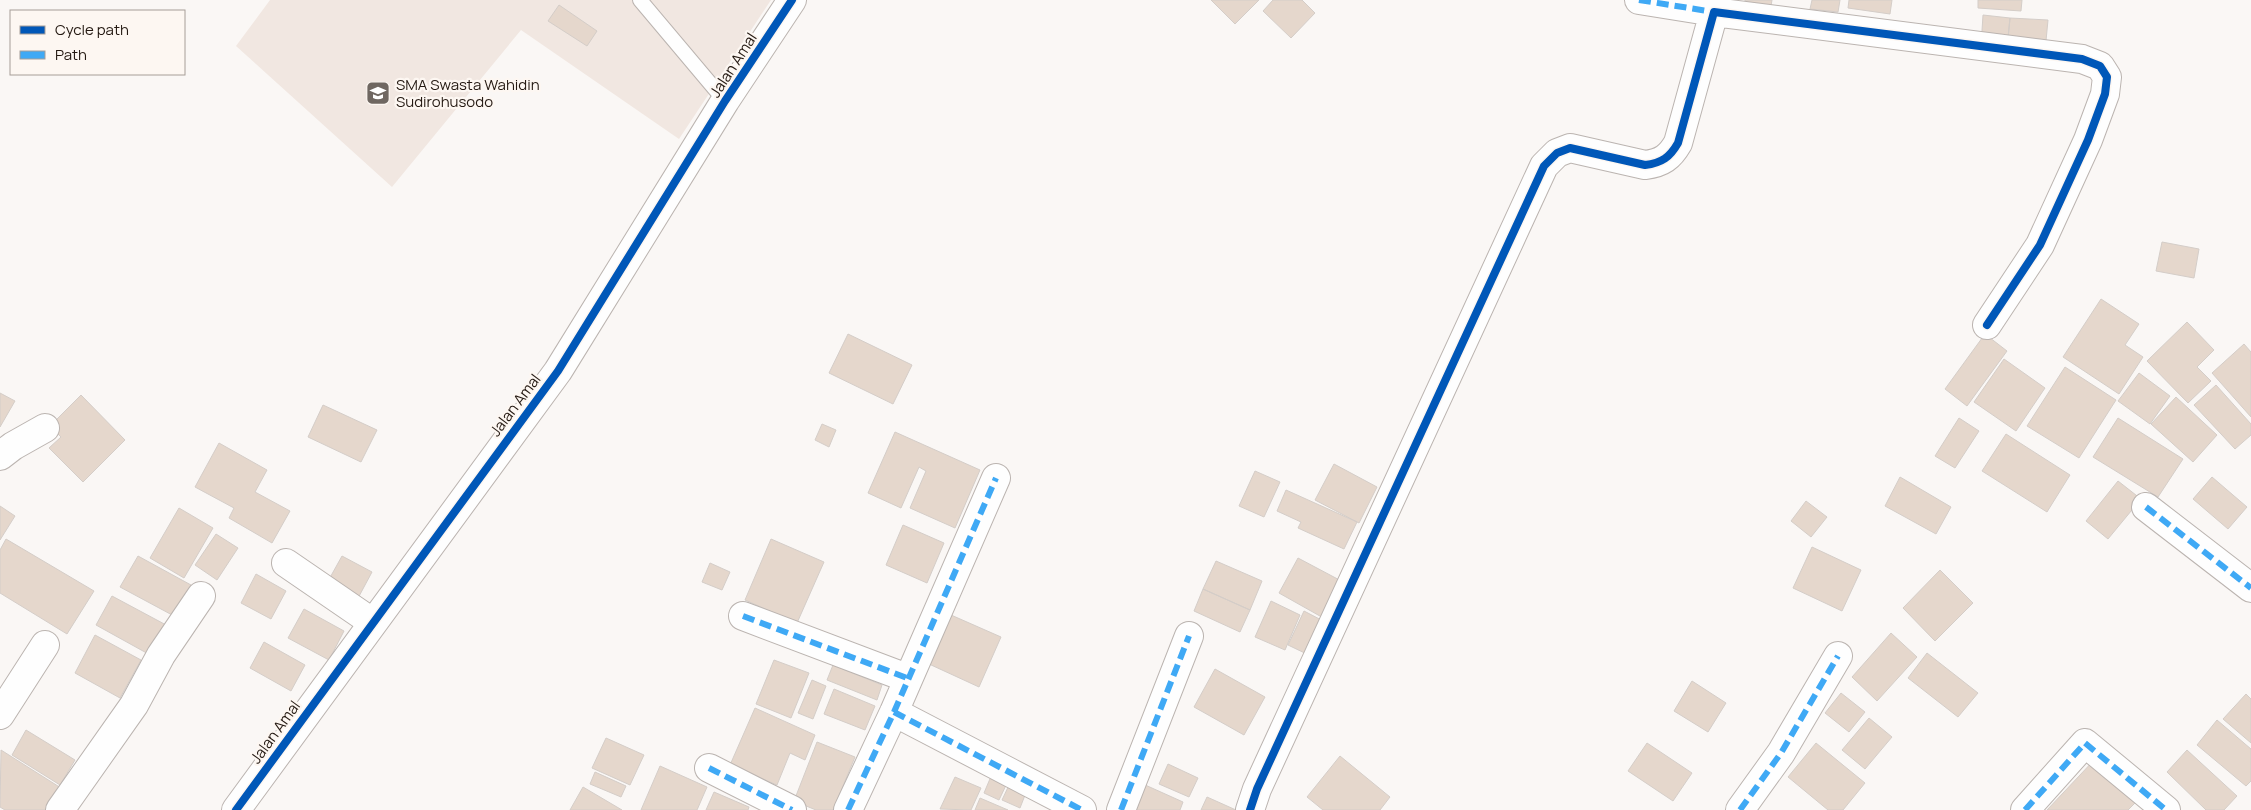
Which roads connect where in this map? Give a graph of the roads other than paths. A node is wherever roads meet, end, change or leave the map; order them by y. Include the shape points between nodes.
1 (640, 0) edge
2 (792, 0) edge
3 (1639, 0) edge
4 (1714, 12) junction
5 (725, 101) junction
6 (1987, 325) dead end
7 (45, 428) dead end
8 (0, 456) edge
9 (996, 478) dead end
10 (2146, 508) dead end
11 (286, 563) dead end
12 (2251, 588) edge
13 (201, 596) dead end
14 (743, 616) dead end
15 (372, 622) junction
16 (1189, 636) dead end
17 (46, 645) dead end
18 (1838, 656) dead end
19 (907, 678) junction
20 (894, 712) junction
21 (0, 715) edge
22 (709, 768) dead end
23 (60, 810) edge
24 (236, 810) edge
25 (792, 810) edge
26 (848, 810) edge
27 (1082, 810) edge
28 (1121, 810) edge
29 (1250, 810) edge
30 (1740, 810) edge
31 (2025, 810) edge
32 (2166, 810) edge

1 - 5 lane
2 - 5 street, Jalan Amal
3 - 4 street
4 - 6 street via 2082,59 2100,66 2107,78 2105,94 2088,140 2040,245
4 - 29 street via 1678,143 1671,156 1645,165 1570,148 1557,153 1544,166
5 - 15 street, Jalan Amal via 558,371
7 - 8 street
9 - 19 street
10 - 12 street
11 - 15 street
13 - 23 street via 161,655 134,705
14 - 19 street
15 - 24 street, Jalan Amal
16 - 28 street
17 - 21 street
18 - 30 street via 1781,753
19 - 20 street
20 - 26 street
20 - 27 street
22 - 25 street
31 - 32 street via 2085,743

